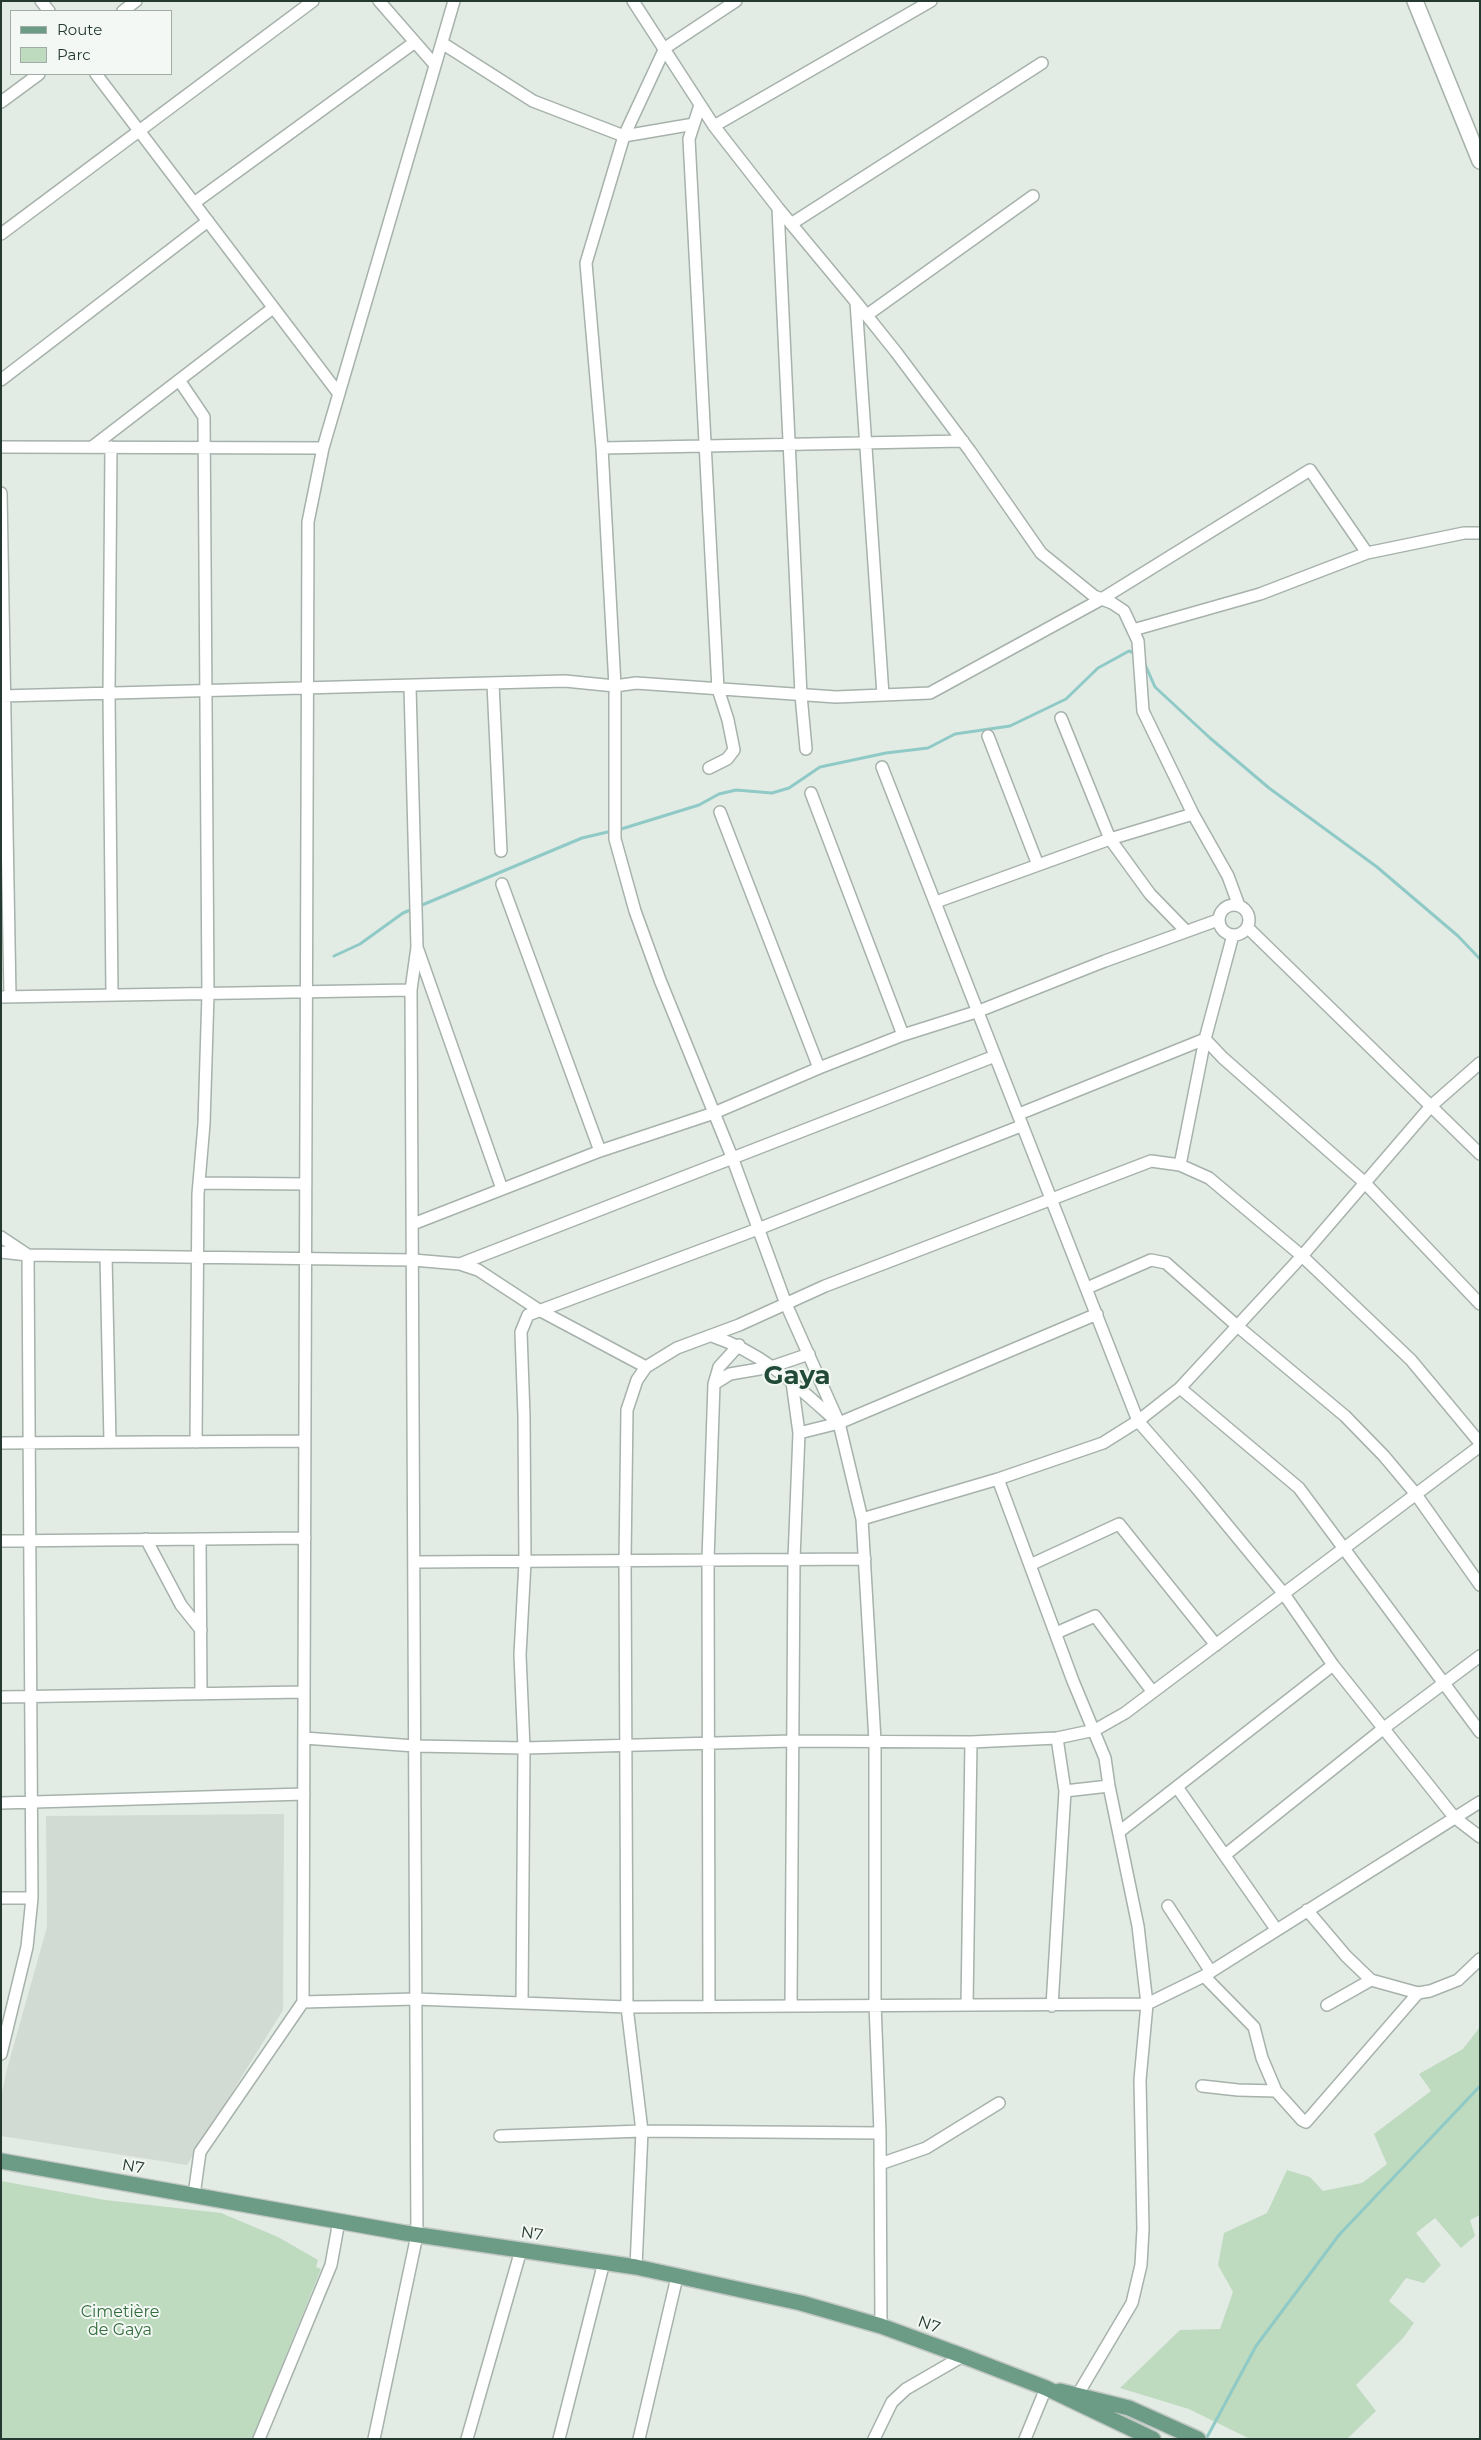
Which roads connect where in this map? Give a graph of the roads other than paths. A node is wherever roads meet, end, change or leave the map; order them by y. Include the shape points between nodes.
1 (136, 1) edge
2 (313, 1) edge
3 (379, 1) edge
4 (454, 1) edge
5 (633, 1) edge
6 (736, 1) edge
7 (931, 1) edge
8 (1414, 1) edge
9 (124, 10) edge
10 (415, 42) junction
11 (442, 43) junction
12 (665, 48) junction
13 (1042, 63) dead end
14 (435, 65) junction
15 (38, 75) edge
16 (97, 75) edge
17 (1, 102) edge
18 (700, 105) junction
19 (694, 124) junction
20 (714, 126) junction
21 (139, 131) junction
22 (624, 136) junction
23 (1480, 161) edge
24 (1033, 196) dead end
25 (194, 203) junction
26 (778, 208) junction
27 (208, 221) junction
28 (791, 224) junction
29 (1, 234) edge
30 (856, 302) junction
31 (273, 308) junction
32 (867, 316) junction
33 (1, 380) edge
34 (179, 380) junction
35 (338, 394) junction
36 (963, 441) junction
37 (866, 443) junction
38 (789, 444) junction
39 (705, 446) junction
40 (1, 447) edge
41 (111, 447) junction
42 (92, 448) junction
43 (205, 448) junction
44 (323, 448) junction
45 (602, 448) junction
46 (1, 493) edge
47 (1480, 533) edge
48 (1367, 553) junction
49 (1100, 600) junction
50 (1133, 630) junction
51 (493, 684) junction
52 (615, 686) junction
53 (410, 687) junction
54 (308, 689) junction
55 (718, 689) junction
56 (206, 692) junction
57 (109, 694) junction
58 (801, 695) junction
59 (883, 695) junction
60 (3, 696) edge
61 (1062, 718) dead end
62 (988, 736) dead end
63 (806, 749) dead end
64 (882, 766) dead end
65 (709, 768) dead end
66 (811, 792) dead end
67 (720, 812) dead end
68 (1193, 814) junction
69 (1110, 839) junction
70 (501, 851) dead end
71 (1038, 865) junction
72 (502, 884) dead end
73 (936, 902) junction
74 (1239, 906) junction
75 (1218, 920) junction
76 (1247, 927) junction
77 (1186, 931) junction
78 (1233, 935) junction
79 (417, 947) junction
80 (411, 990) junction
81 (307, 992) junction
82 (112, 994) junction
83 (208, 994) junction
84 (6, 997) edge
85 (979, 1011) junction
86 (903, 1035) junction
87 (1205, 1039) junction
88 (995, 1056) junction
89 (1480, 1062) edge
90 (818, 1068) junction
91 (1431, 1106) junction
92 (714, 1113) junction
93 (1020, 1120) junction
94 (600, 1150) junction
95 (1480, 1154) edge
96 (732, 1157) junction
97 (1180, 1164) junction
98 (199, 1182) junction
99 (1364, 1182) junction
100 (306, 1184) junction
101 (502, 1189) junction
102 (1052, 1199) junction
103 (413, 1224) junction
104 (758, 1229) junction
105 (1, 1238) edge
106 (1, 1252) edge
107 (28, 1255) junction
108 (106, 1256) junction
109 (1302, 1256) junction
110 (198, 1258) junction
111 (306, 1259) junction
112 (413, 1260) junction
113 (460, 1264) junction
114 (1087, 1288) junction
115 (786, 1304) junction
116 (1480, 1304) edge
117 (539, 1310) junction
118 (1096, 1314) junction
119 (1236, 1325) junction
120 (712, 1336) junction
121 (738, 1345) junction
122 (809, 1354) junction
123 (646, 1367) junction
124 (772, 1368) junction
125 (792, 1382) junction
126 (714, 1384) junction
127 (1180, 1388) junction
128 (1138, 1421) junction
129 (839, 1423) junction
130 (799, 1433) junction
131 (305, 1441) junction
132 (110, 1442) junction
133 (196, 1442) junction
134 (1, 1443) edge
135 (29, 1443) junction
136 (1480, 1445) edge
137 (998, 1480) junction
138 (1415, 1493) junction
139 (862, 1519) junction
140 (305, 1538) junction
141 (200, 1539) junction
142 (146, 1540) junction
143 (1, 1541) edge
144 (30, 1541) junction
145 (1344, 1548) junction
146 (794, 1559) junction
147 (865, 1559) junction
148 (708, 1560) junction
149 (625, 1561) junction
150 (414, 1562) junction
151 (525, 1562) junction
152 (1030, 1565) junction
153 (1480, 1584) edge
154 (1284, 1594) junction
155 (201, 1630) junction
156 (1056, 1633) junction
157 (1216, 1645) junction
158 (1480, 1656) edge
159 (1333, 1664) junction
160 (1444, 1684) junction
161 (1152, 1691) junction
162 (304, 1692) junction
163 (201, 1694) junction
164 (31, 1696) junction
165 (1, 1697) edge
166 (1384, 1728) junction
167 (1095, 1730) junction
168 (1480, 1732) edge
169 (304, 1738) junction
170 (1057, 1738) junction
171 (792, 1741) junction
172 (875, 1741) junction
173 (972, 1742) junction
174 (707, 1743) junction
175 (627, 1744) junction
176 (414, 1746) junction
177 (524, 1748) junction
178 (1109, 1786) junction
179 (1177, 1787) junction
180 (1065, 1791) junction
181 (304, 1794) junction
182 (1480, 1802) edge
183 (1, 1803) edge
184 (31, 1803) junction
185 (1454, 1817) junction
186 (1119, 1832) junction
187 (1480, 1837) edge
188 (1224, 1855) junction
189 (1, 1898) edge
190 (32, 1898) junction
191 (1168, 1906) dead end
192 (1307, 1910) junction
193 (1276, 1929) junction
194 (1480, 1958) edge
195 (1207, 1974) junction
196 (1371, 1980) junction
197 (1418, 1993) junction
198 (414, 2000) junction
199 (303, 2002) junction
200 (522, 2003) junction
201 (875, 2004) junction
202 (1147, 2004) junction
203 (791, 2005) junction
204 (1328, 2005) dead end
205 (709, 2006) junction
206 (967, 2006) junction
207 (1052, 2006) junction
208 (627, 2007) junction
209 (5, 2030) edge
210 (1, 2054) edge
211 (1202, 2086) dead end
212 (1276, 2091) junction
213 (999, 2103) dead end
214 (642, 2130) junction
215 (880, 2133) junction
216 (500, 2136) dead end
217 (1, 2161) edge
218 (880, 2164) junction
219 (194, 2195) junction
220 (339, 2221) junction
221 (417, 2235) junction
222 (521, 2250) junction
223 (604, 2262) junction
224 (636, 2267) junction
225 (677, 2277) junction
226 (881, 2326) junction
227 (964, 2356) junction
228 (1046, 2388) junction
229 (1078, 2394) junction
230 (1193, 2436) edge
231 (259, 2439) edge
232 (374, 2439) edge
233 (466, 2439) edge
234 (560, 2439) edge
235 (639, 2439) edge
236 (874, 2439) edge
237 (1025, 2439) edge
238 (1153, 2439) edge

1 - 9 street
2 - 21 street
3 - 10 street
4 - 11 street
5 - 12 street
6 - 12 street
7 - 20 street
8 - 23 street
10 - 14 street
10 - 25 street
11 - 14 street
11 - 22 street via 533,101
12 - 18 street
12 - 22 street
13 - 28 street
14 - 35 street
15 - 17 street
16 - 21 street
18 - 19 street
18 - 20 street
19 - 22 street
19 - 39 street via 689,139
20 - 26 street
21 - 25 street
21 - 29 street
22 - 45 street via 586,263
24 - 32 street
25 - 27 street
26 - 28 street
26 - 38 street
27 - 31 street
27 - 33 street
28 - 30 street
30 - 32 street
30 - 37 street
31 - 34 street
31 - 35 street
32 - 36 street
34 - 42 street
34 - 43 street via 204,417
35 - 44 street
36 - 37 street
36 - 49 street via 1040,554
37 - 38 street
37 - 59 street
38 - 39 street
38 - 58 street
39 - 45 street
39 - 55 street
40 - 42 street
41 - 42 street
41 - 43 street
41 - 57 street
43 - 44 street
43 - 56 street
44 - 54 street via 308,522
45 - 52 street
46 - 60 street
47 - 48 street via 1464,533
48 - 49 street via 1310,470
48 - 50 street via 1260,594
49 - 50 street via 1124,611
49 - 59 street via 930,693
50 - 68 street via 1138,641 1142,711
51 - 52 street via 565,681
51 - 53 street
51 - 70 street
52 - 55 street via 636,684
52 - 92 street via 616,839 635,911
53 - 54 street
53 - 79 street
54 - 56 street
54 - 81 street
55 - 58 street
55 - 65 street via 734,750 727,759
56 - 57 street
56 - 83 street
57 - 60 street
57 - 82 street
58 - 59 street
58 - 63 street
60 - 84 street
61 - 69 street
62 - 71 street
64 - 73 street
66 - 86 street
67 - 90 street
68 - 69 street
68 - 74 street via 1228,876
69 - 71 street
69 - 77 street via 1150,894
71 - 73 street
72 - 94 street
73 - 85 street
74 - 75 street via 1225,908
74 - 76 street via 1248,917
75 - 77 street
75 - 78 street via 1224,932
76 - 78 street
76 - 91 street
77 - 85 street
78 - 87 street
79 - 80 street
79 - 101 street
80 - 81 street
80 - 103 street
81 - 83 street
81 - 100 street
82 - 83 street
82 - 84 street
83 - 98 street
85 - 86 street
85 - 88 street
86 - 90 street
87 - 93 street
87 - 97 street
87 - 99 street
88 - 93 street
88 - 96 street
89 - 91 street
90 - 92 street
91 - 95 street
91 - 99 street
92 - 94 street
92 - 96 street
93 - 102 street
93 - 104 street
94 - 101 street
96 - 104 street
96 - 113 street
97 - 102 street via 1151,1161
97 - 109 street via 1209,1178
98 - 100 street
98 - 110 street
99 - 109 street
99 - 116 street
100 - 111 street
101 - 103 street
102 - 114 street
102 - 115 street
103 - 112 street
104 - 115 street
104 - 117 street
105 - 107 street
106 - 107 street
107 - 108 street
107 - 135 street
108 - 110 street
108 - 132 street
109 - 119 street
109 - 136 street via 1411,1360
110 - 111 street
110 - 133 street
111 - 112 street
111 - 131 street
112 - 113 street
112 - 150 street
113 - 117 street via 478,1270
114 - 118 street
114 - 119 street via 1150,1260 1166,1264
115 - 120 street
115 - 122 street
117 - 123 street
117 - 151 street via 528,1315 521,1332
118 - 128 street
118 - 129 street
119 - 127 street
119 - 138 street via 1345,1416
120 - 121 street
120 - 123 street via 677,1348
121 - 124 street
121 - 126 street via 718,1367
122 - 124 street
122 - 129 street
123 - 149 street via 637,1380 627,1410
124 - 125 street
124 - 126 street via 730,1374
125 - 129 street
125 - 130 street
126 - 148 street
127 - 128 street
127 - 145 street via 1299,1488
128 - 137 street via 1103,1443
128 - 154 street
129 - 130 street
129 - 139 street
130 - 146 street
131 - 133 street
131 - 140 street
132 - 133 street
132 - 135 street
134 - 135 street
135 - 144 street
136 - 138 street
137 - 139 street
137 - 152 street
138 - 145 street
138 - 153 street
139 - 147 street
140 - 141 street
140 - 162 street
141 - 142 street
141 - 155 street
142 - 144 street
142 - 155 street via 181,1605
143 - 144 street
144 - 164 street
145 - 154 street
145 - 160 street
146 - 147 street
146 - 148 street
146 - 171 street
147 - 172 street
148 - 149 street
148 - 174 street
149 - 151 street
149 - 175 street
150 - 151 street
150 - 176 street
151 - 177 street via 520,1655
152 - 156 street
152 - 157 street via 1119,1524
154 - 157 street
154 - 159 street
155 - 163 street
156 - 161 street via 1095,1616
156 - 167 street
157 - 161 street
158 - 160 street
159 - 166 street
159 - 179 street
160 - 166 street
160 - 168 street
161 - 167 street
162 - 163 street
162 - 169 street
163 - 164 street
164 - 165 street
164 - 184 street
166 - 185 street
166 - 188 street
167 - 170 street
167 - 178 street via 1105,1758
169 - 176 street
169 - 181 street
170 - 173 street
170 - 180 street
171 - 172 street
171 - 174 street
171 - 203 street
172 - 173 street
172 - 201 street
173 - 206 street
174 - 175 street
174 - 205 street
175 - 177 street
175 - 208 street
176 - 177 street
176 - 198 street
177 - 200 street
178 - 180 street
178 - 186 street
179 - 186 street
179 - 188 street
180 - 207 street
181 - 184 street
181 - 199 street
182 - 185 street
183 - 184 street
184 - 190 street
185 - 187 street
185 - 192 street
186 - 202 street via 1138,1926
188 - 193 street
189 - 190 street
190 - 209 street via 27,1948
191 - 195 street
192 - 193 street
192 - 196 street
193 - 195 street
194 - 197 street via 1458,1980 1430,1992
195 - 202 street
195 - 212 street via 1254,2027 1262,2058
196 - 197 street
196 - 204 street
197 - 212 street via 1311,2119 1302,2120
198 - 199 street
198 - 200 street
198 - 221 street
199 - 219 street via 200,2152
200 - 208 street
201 - 203 street
201 - 206 street
201 - 215 street
202 - 207 street
202 - 229 street via 1140,2080 1141,2265 1132,2303
203 - 205 street
205 - 208 street
206 - 207 street
208 - 214 street
209 - 210 street
211 - 212 street
213 - 218 street via 926,2148
214 - 215 street
214 - 216 street
214 - 224 street
215 - 218 street
217 - 219 main road, N7
218 - 226 street
219 - 220 main road, N7
220 - 221 main road, N7
220 - 231 street via 331,2265
221 - 222 main road, N7
221 - 232 street
222 - 223 main road, N7
222 - 233 street
223 - 224 main road, N7
223 - 234 street
224 - 225 main road, N7
225 - 226 main road, N7 via 801,2302
225 - 235 street
226 - 227 main road, N7
227 - 228 main road, N7
227 - 236 street via 906,2389 892,2402
228 - 229 main road
228 - 237 street
228 - 238 main road
229 - 230 main road via 1129,2408

